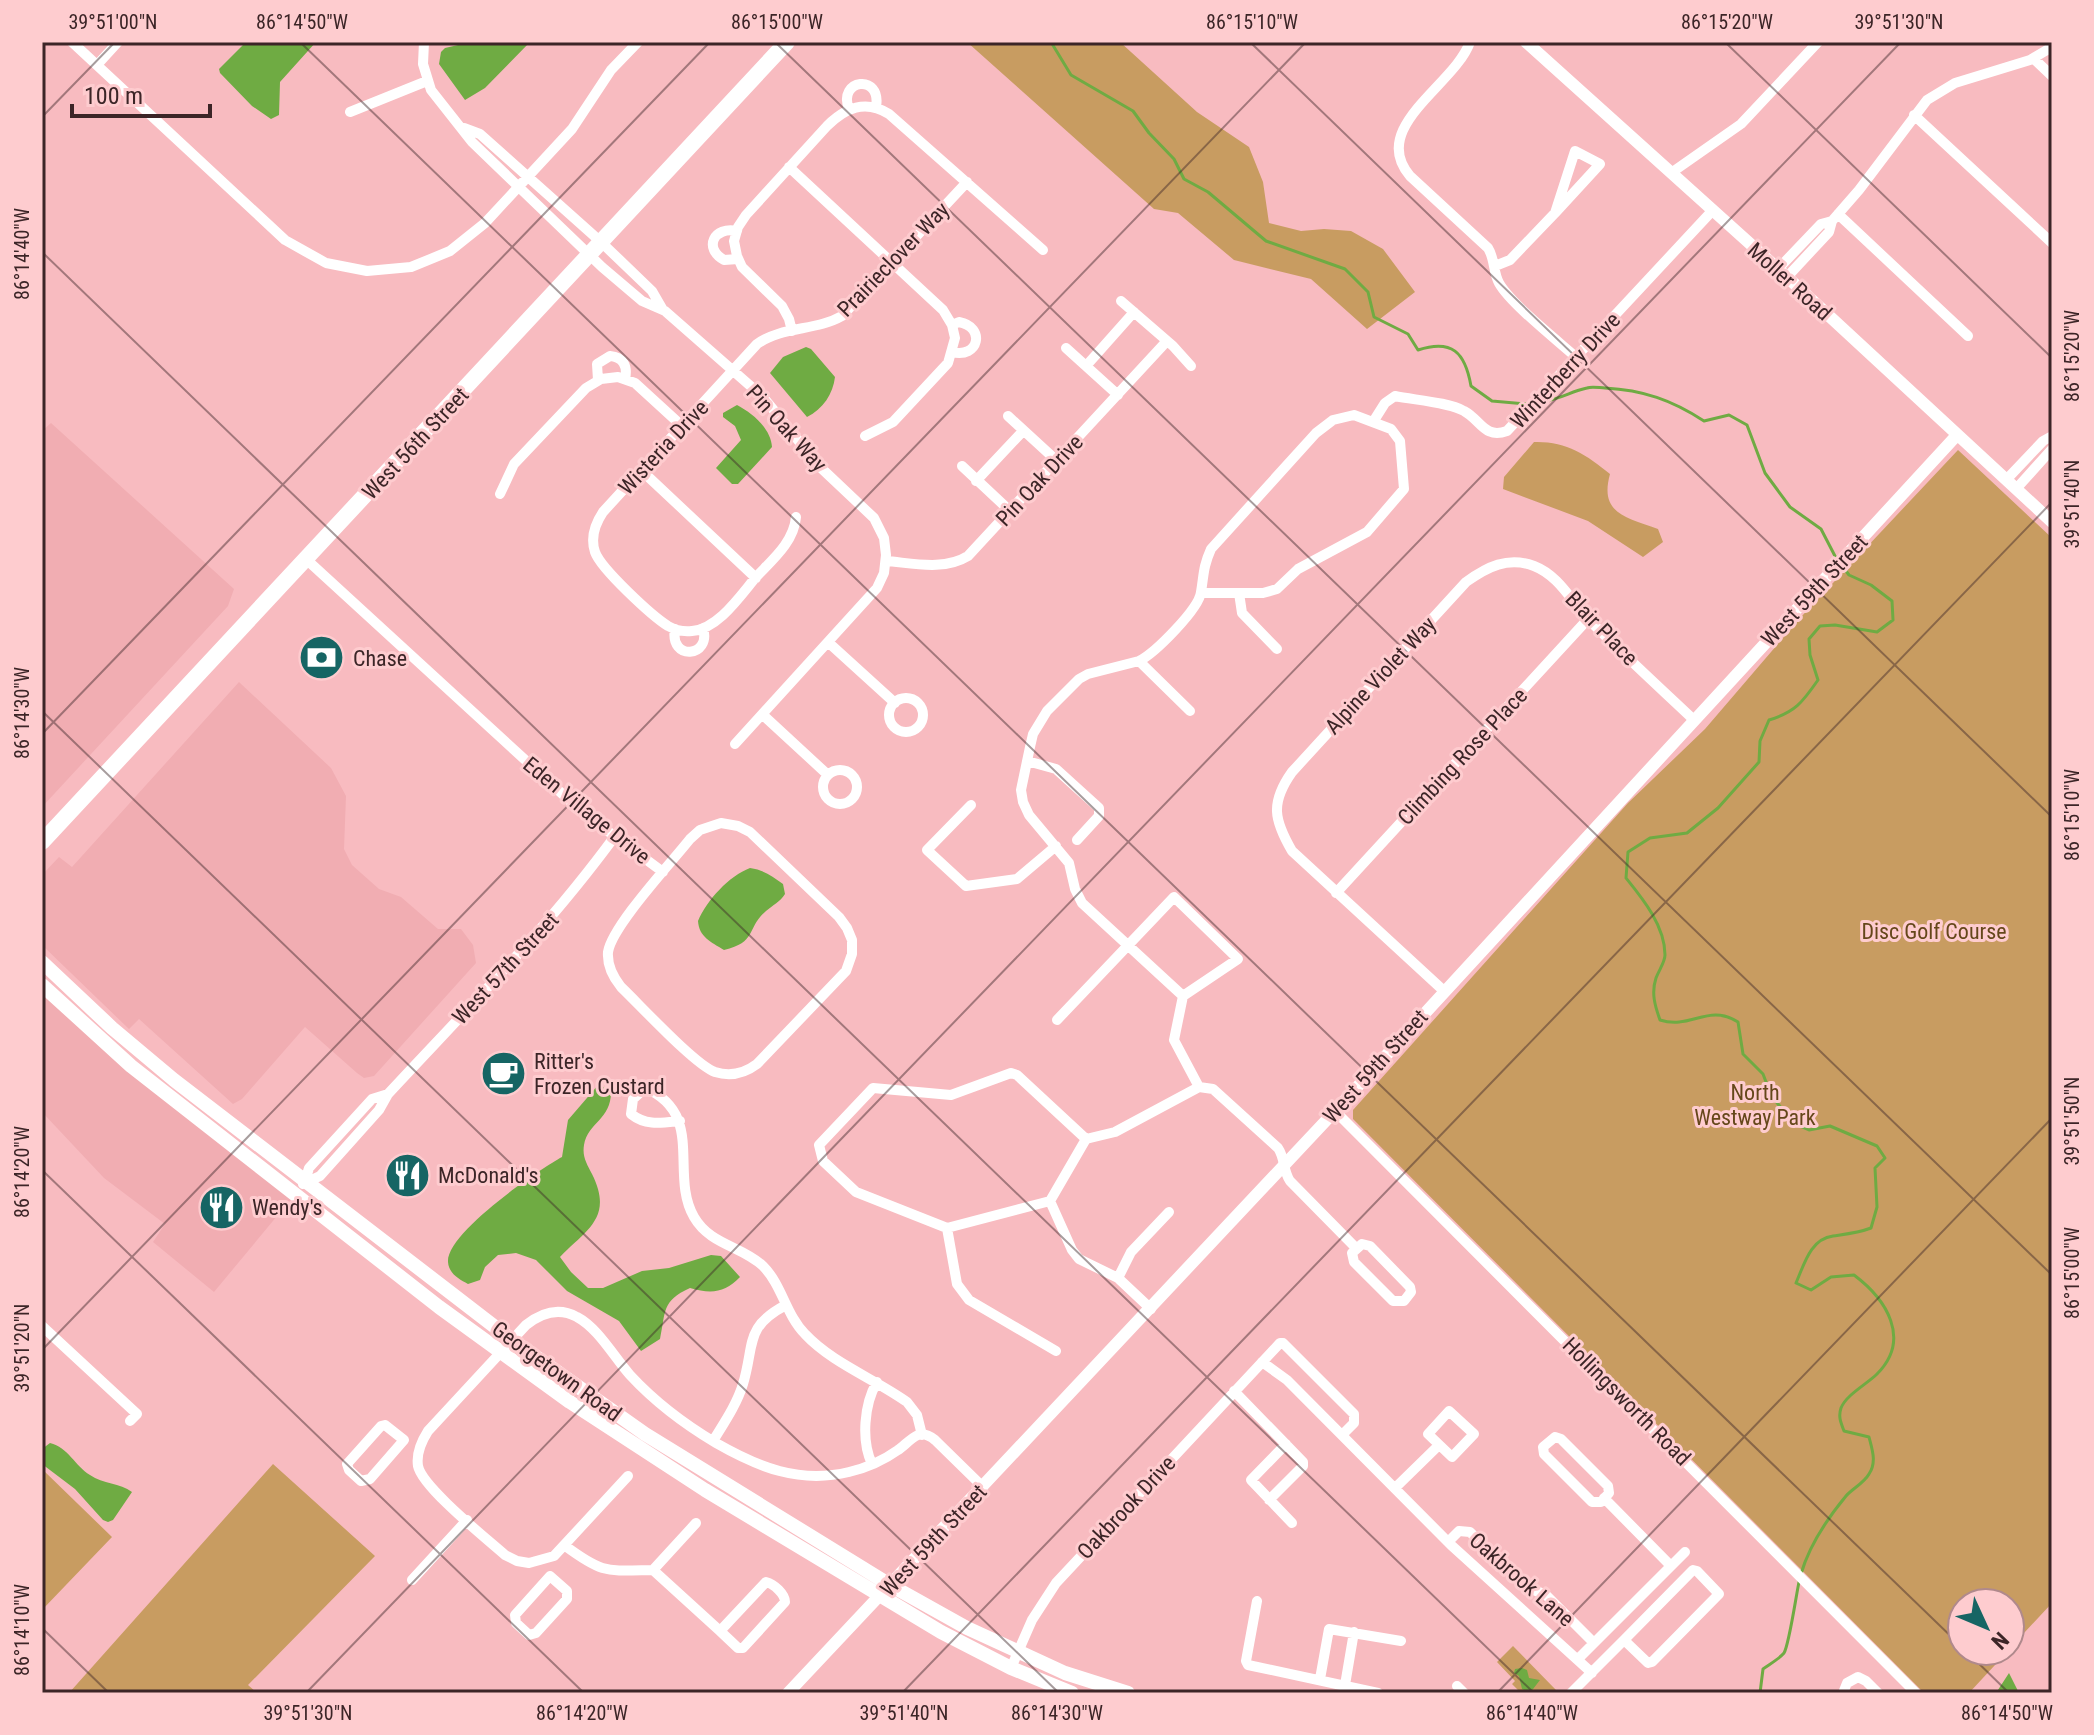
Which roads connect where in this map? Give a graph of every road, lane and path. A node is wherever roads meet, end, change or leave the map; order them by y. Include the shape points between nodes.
1 (72, 42) edge
2 (118, 42) edge
3 (424, 42) edge
4 (638, 42) edge
5 (787, 42) edge
6 (1470, 42) edge
7 (1526, 42) edge
8 (1818, 42) edge
9 (2052, 47) edge
10 (2034, 59) junction
11 (97, 65) junction
12 (2052, 76) edge
13 (427, 81) junction
14 (876, 107) junction
15 (849, 109) junction
16 (350, 112) dead end
17 (1914, 115) junction
18 (463, 128) junction
19 (789, 167) junction
20 (1671, 173) junction
21 (529, 176) junction
22 (967, 182) junction
23 (518, 188) junction
24 (1713, 210) junction
25 (1555, 213) junction
26 (1835, 218) junction
27 (737, 231) junction
28 (601, 242) junction
29 (2052, 243) edge
30 (1043, 250) dead end
31 (589, 255) junction
32 (738, 259) junction
33 (892, 263) junction
34 (1495, 266) junction
35 (1783, 273) junction
36 (1121, 301) dead end
37 (665, 311) junction
38 (1134, 312) junction
39 (952, 325) junction
40 (792, 331) junction
41 (1968, 336) dead end
42 (1166, 342) junction
43 (1066, 348) dead end
44 (952, 352) junction
45 (1577, 358) junction
46 (1086, 366) junction
47 (1191, 366) dead end
48 (734, 370) junction
49 (625, 379) junction
50 (598, 380) junction
51 (1118, 395) junction
52 (1008, 416) dead end
53 (1373, 422) junction
54 (682, 426) junction
55 (1023, 431) junction
56 (1957, 435) junction
57 (865, 436) dead end
58 (2052, 436) edge
59 (2052, 449) edge
60 (1057, 461) junction
61 (962, 466) dead end
62 (641, 470) junction
63 (2006, 480) junction
64 (976, 481) junction
65 (2016, 489) junction
66 (500, 494) dead end
67 (1010, 511) junction
68 (796, 517) dead end
69 (2052, 522) edge
70 (307, 560) junction
71 (886, 561) junction
72 (1497, 564) joint
73 (756, 578) junction
74 (1201, 593) junction
75 (1239, 593) junction
76 (1588, 619) junction
77 (703, 628) junction
78 (675, 629) junction
79 (829, 643) junction
80 (1277, 649) dead end
81 (1139, 661) junction
82 (895, 703) dead end
83 (1190, 711) dead end
84 (763, 715) junction
85 (1694, 720) junction
86 (735, 744) dead end
87 (1027, 761) junction
88 (828, 775) dead end
89 (971, 805) dead end
90 (615, 836) junction
91 (1077, 840) dead end
92 (42, 842) edge
93 (1056, 846) junction
94 (663, 872) junction
95 (1336, 893) junction
96 (1128, 946) junction
97 (42, 962) edge
98 (42, 985) edge
99 (1444, 991) junction
100 (1183, 996) junction
101 (1057, 1020) dead end
102 (1199, 1087) junction
103 (1335, 1111) junction
104 (680, 1121) junction
105 (1086, 1139) junction
106 (1284, 1166) junction
107 (305, 1181) junction
108 (294, 1193) junction
109 (1050, 1201) junction
110 (1169, 1212) dead end
111 (947, 1228) junction
112 (1356, 1248) junction
113 (1118, 1278) junction
114 (786, 1305) junction
115 (1151, 1309) junction
116 (46, 1330) edge
117 (512, 1340) junction
118 (42, 1343) edge
119 (1056, 1351) dead end
120 (500, 1353) junction
121 (1262, 1362) junction
122 (877, 1382) junction
123 (1234, 1391) junction
124 (130, 1421) dead end
125 (922, 1435) junction
126 (1342, 1435) junction
127 (404, 1440) junction
128 (713, 1441) junction
129 (1286, 1444) junction
130 (420, 1446) junction
131 (1438, 1446) junction
132 (872, 1464) junction
133 (628, 1476) dead end
134 (983, 1487) junction
135 (1395, 1488) junction
136 (1604, 1498) junction
137 (1269, 1500) junction
138 (467, 1520) junction
139 (696, 1523) dead end
140 (1292, 1523) dead end
141 (1448, 1542) junction
142 (564, 1545) junction
143 (1685, 1552) dead end
144 (545, 1560) junction
145 (1671, 1566) junction
146 (653, 1570) junction
147 (550, 1576) junction
148 (412, 1580) dead end
149 (885, 1591) junction
150 (1257, 1601) dead end
151 (720, 1631) junction
152 (1354, 1632) junction
153 (1624, 1640) junction
154 (1401, 1641) dead end
155 (1594, 1643) junction
156 (1018, 1652) junction
157 (1578, 1659) junction
158 (1011, 1668) junction
159 (1592, 1673) junction
160 (1320, 1679) junction
161 (1345, 1685) junction
162 (788, 1693) edge
163 (1072, 1693) edge
164 (1128, 1693) edge
165 (1378, 1693) edge
166 (1571, 1693) edge
167 (1843, 1693) edge
168 (1878, 1693) edge
169 (1916, 1693) edge

1 - 11 street
2 - 11 street
3 - 13 street
4 - 21 street via 611,70 579,122
5 - 28 main road, West 56th Street
6 - 34 street via 1463,58 1403,127 1398,144 1403,166 1485,244
7 - 20 street, Moller Road
8 - 20 street via 1741,124
9 - 10 street
10 - 12 street
10 - 17 street via 1950,85
11 - 23 street via 279,235 334,265 378,271 426,262 472,236
13 - 16 street
13 - 18 street, Pin Oak Way
14 - 15 street
14 - 15 street via 874,90 859,84 846,97
14 - 22 street
15 - 19 street
17 - 26 street
17 - 29 street
18 - 21 street, Pin Oak Way via 480,134
18 - 23 street, Pin Oak Way
19 - 27 street
19 - 33 street
20 - 24 street, Moller Road
21 - 23 street
21 - 28 street, Pin Oak Way
22 - 30 street
22 - 33 street, Prairieclover Way
23 - 31 street, Pin Oak Way
24 - 35 street, Moller Road
24 - 45 street, Winterberry Drive
25 - 25 street via 1575,151 1600,164 1573,193
25 - 34 street via 1510,260
26 - 35 street via 1821,224
26 - 41 street
27 - 32 street
27 - 32 street via 719,232 713,244 720,259
28 - 31 main road, West 56th Street
28 - 37 street, Pin Oak Way via 652,291
31 - 37 street, Pin Oak Way via 642,301
31 - 70 main road, West 56th Street
32 - 40 street via 782,306
33 - 39 street
33 - 40 street, Prairieclover Way via 842,316
34 - 45 street via 1506,292
35 - 56 street, Moller Road
36 - 38 street
37 - 48 street, Pin Oak Way
38 - 42 street
38 - 46 street
39 - 44 street
39 - 44 street via 965,322 976,341 972,349
40 - 48 street, Prairieclover Way via 762,341
42 - 47 street
42 - 51 street, Pin Oak Drive
43 - 46 street
44 - 57 street via 944,368 893,422
45 - 53 street, Winterberry Drive via 1504,433 1486,431 1459,409 1395,396
46 - 51 street
48 - 54 street, Wisteria Drive
48 - 71 street, Pin Oak Way via 819,466 874,518 884,538
49 - 50 street
49 - 50 street via 623,361 610,356 597,364
49 - 54 street
50 - 66 street via 514,464
51 - 60 street, Pin Oak Drive
52 - 55 street
53 - 74 street via 1350,415 1319,430 1211,549 1202,569
53 - 75 street via 1391,429 1400,441 1400,496 1367,532 1298,569 1277,589
54 - 62 street, Wisteria Drive
55 - 60 street
55 - 64 street
56 - 63 street, Moller Road
56 - 85 street, West 59th Street
58 - 63 street
59 - 65 street
60 - 67 street, Pin Oak Drive
61 - 64 street
62 - 73 street
62 - 78 street, Wisteria Drive via 603,512 595,526 594,548 603,567
63 - 65 street, Moller Road
64 - 67 street
65 - 69 street, Moller Road
67 - 71 street, Pin Oak Drive via 958,561
68 - 73 street via 789,539
70 - 90 street, Eden Village Drive via 563,795
70 - 92 main road, West 56th Street
71 - 79 street via 877,588
72 - 76 street, Blair Place via 1534,566 1563,587
72 - 95 street, Alpine Violet Way via 1466,582 1292,772 1277,800 1279,826 1292,851
73 - 77 street
74 - 75 street
74 - 81 street via 1159,646
75 - 80 street via 1242,613
76 - 85 street, Blair Place
76 - 95 street, Climbing Rose Place
77 - 78 street
77 - 78 street via 702,645 692,652 677,646
79 - 82 street
79 - 84 street
81 - 83 street
81 - 87 street via 1077,681 1039,722
84 - 86 street
84 - 88 street
85 - 99 street, West 59th Street
87 - 91 street via 1056,769 1099,808 1099,816
87 - 93 street via 1023,802
89 - 93 street via 927,850 966,886 1017,879
90 - 94 street, Eden Village Drive
90 - 107 street, West 57th Street via 543,929 388,1094 372,1099 309,1168
93 - 96 street via 1069,863 1082,903
94 - 94 street, Eden Village Drive via 611,942 613,976 704,1066 738,1073 757,1064 848,966 852,940 839,917 738,826 721,823 700,830
95 - 99 street
96 - 100 street
96 - 100 street via 1173,898 1238,959
96 - 101 street
97 - 107 main road, Georgetown Road via 174,1080
98 - 108 main road, Georgetown Road via 131,1066
99 - 103 street, West 59th Street
100 - 102 street via 1174,1040
102 - 105 street via 1115,1132
102 - 106 street via 1213,1089 1278,1148
103 - 106 street, West 59th Street
103 - 169 street, Hollingsworth Road
104 - 104 street via 641,1122 631,1114 633,1099 645,1088 658,1093
104 - 114 street via 686,1194 693,1215 713,1238 763,1266
105 - 109 street
105 - 111 street via 1011,1073 951,1095 873,1088 819,1145 823,1161 856,1192
106 - 112 street via 1291,1182
106 - 115 street, West 59th Street
107 - 108 street, West 57th Street
107 - 117 main road, Georgetown Road
108 - 120 main road, Georgetown Road
109 - 111 street
109 - 113 street via 1079,1259
110 - 113 street via 1135,1247
111 - 119 street via 957,1284 969,1300
112 - 112 street via 1370,1246 1409,1286 1404,1301 1393,1301 1354,1262
113 - 115 street
114 - 122 street via 814,1343
114 - 128 street via 758,1326 738,1397
115 - 134 street, West 59th Street
116 - 118 street
116 - 124 street via 137,1414
117 - 120 street
117 - 128 street via 541,1315 576,1316 655,1399
117 - 149 main road, Georgetown Road
120 - 130 street
120 - 149 main road, Georgetown Road via 640,1449
121 - 123 street, Oakbrook Drive
121 - 126 street, Oakbrook Lane
121 - 126 street via 1283,1343 1354,1414 1354,1423
122 - 125 street via 913,1408
122 - 132 street via 867,1405
123 - 129 street
123 - 156 street, Oakbrook Drive via 1062,1576 1038,1609
125 - 132 street
125 - 134 street via 935,1440
126 - 135 street, Oakbrook Lane
127 - 127 street via 367,1481 348,1468 381,1426
127 - 130 street
128 - 132 street via 752,1463 789,1474 827,1476
129 - 137 street via 1303,1466
129 - 137 street via 1252,1477
130 - 138 street via 418,1464 424,1480
131 - 131 street via 1452,1457 1474,1433 1449,1411 1428,1434
131 - 135 street
133 - 142 street
134 - 149 street, West 59th Street
135 - 141 street, Oakbrook Lane
136 - 136 street via 1608,1486 1560,1438 1543,1447 1592,1502
136 - 145 street
137 - 140 street
138 - 144 street via 509,1557 529,1563
138 - 148 street
139 - 146 street
141 - 155 street, Oakbrook Lane via 1459,1531 1470,1532 1524,1586 1544,1594
141 - 157 street, Oakbrook Lane
142 - 144 street
142 - 146 street via 602,1569
143 - 145 street
144 - 147 street
145 - 155 street
146 - 151 street
147 - 147 street via 515,1615 529,1635 567,1599 567,1591
149 - 156 main road, Georgetown Road
149 - 158 main road, Georgetown Road via 963,1644
149 - 162 street, West 59th Street
150 - 160 street via 1247,1664
151 - 151 street via 743,1648 785,1596 765,1583
152 - 154 street
152 - 160 street via 1328,1630
152 - 161 street
153 - 153 street via 1652,1662 1719,1593 1693,1570
153 - 159 street
155 - 157 street
156 - 158 street, Oakbrook Drive
156 - 164 main road, Georgetown Road
157 - 159 street, Oakbrook Lane
158 - 163 main road, Georgetown Road
159 - 166 street
160 - 161 street
161 - 165 street
167 - 168 street via 1858,1677

